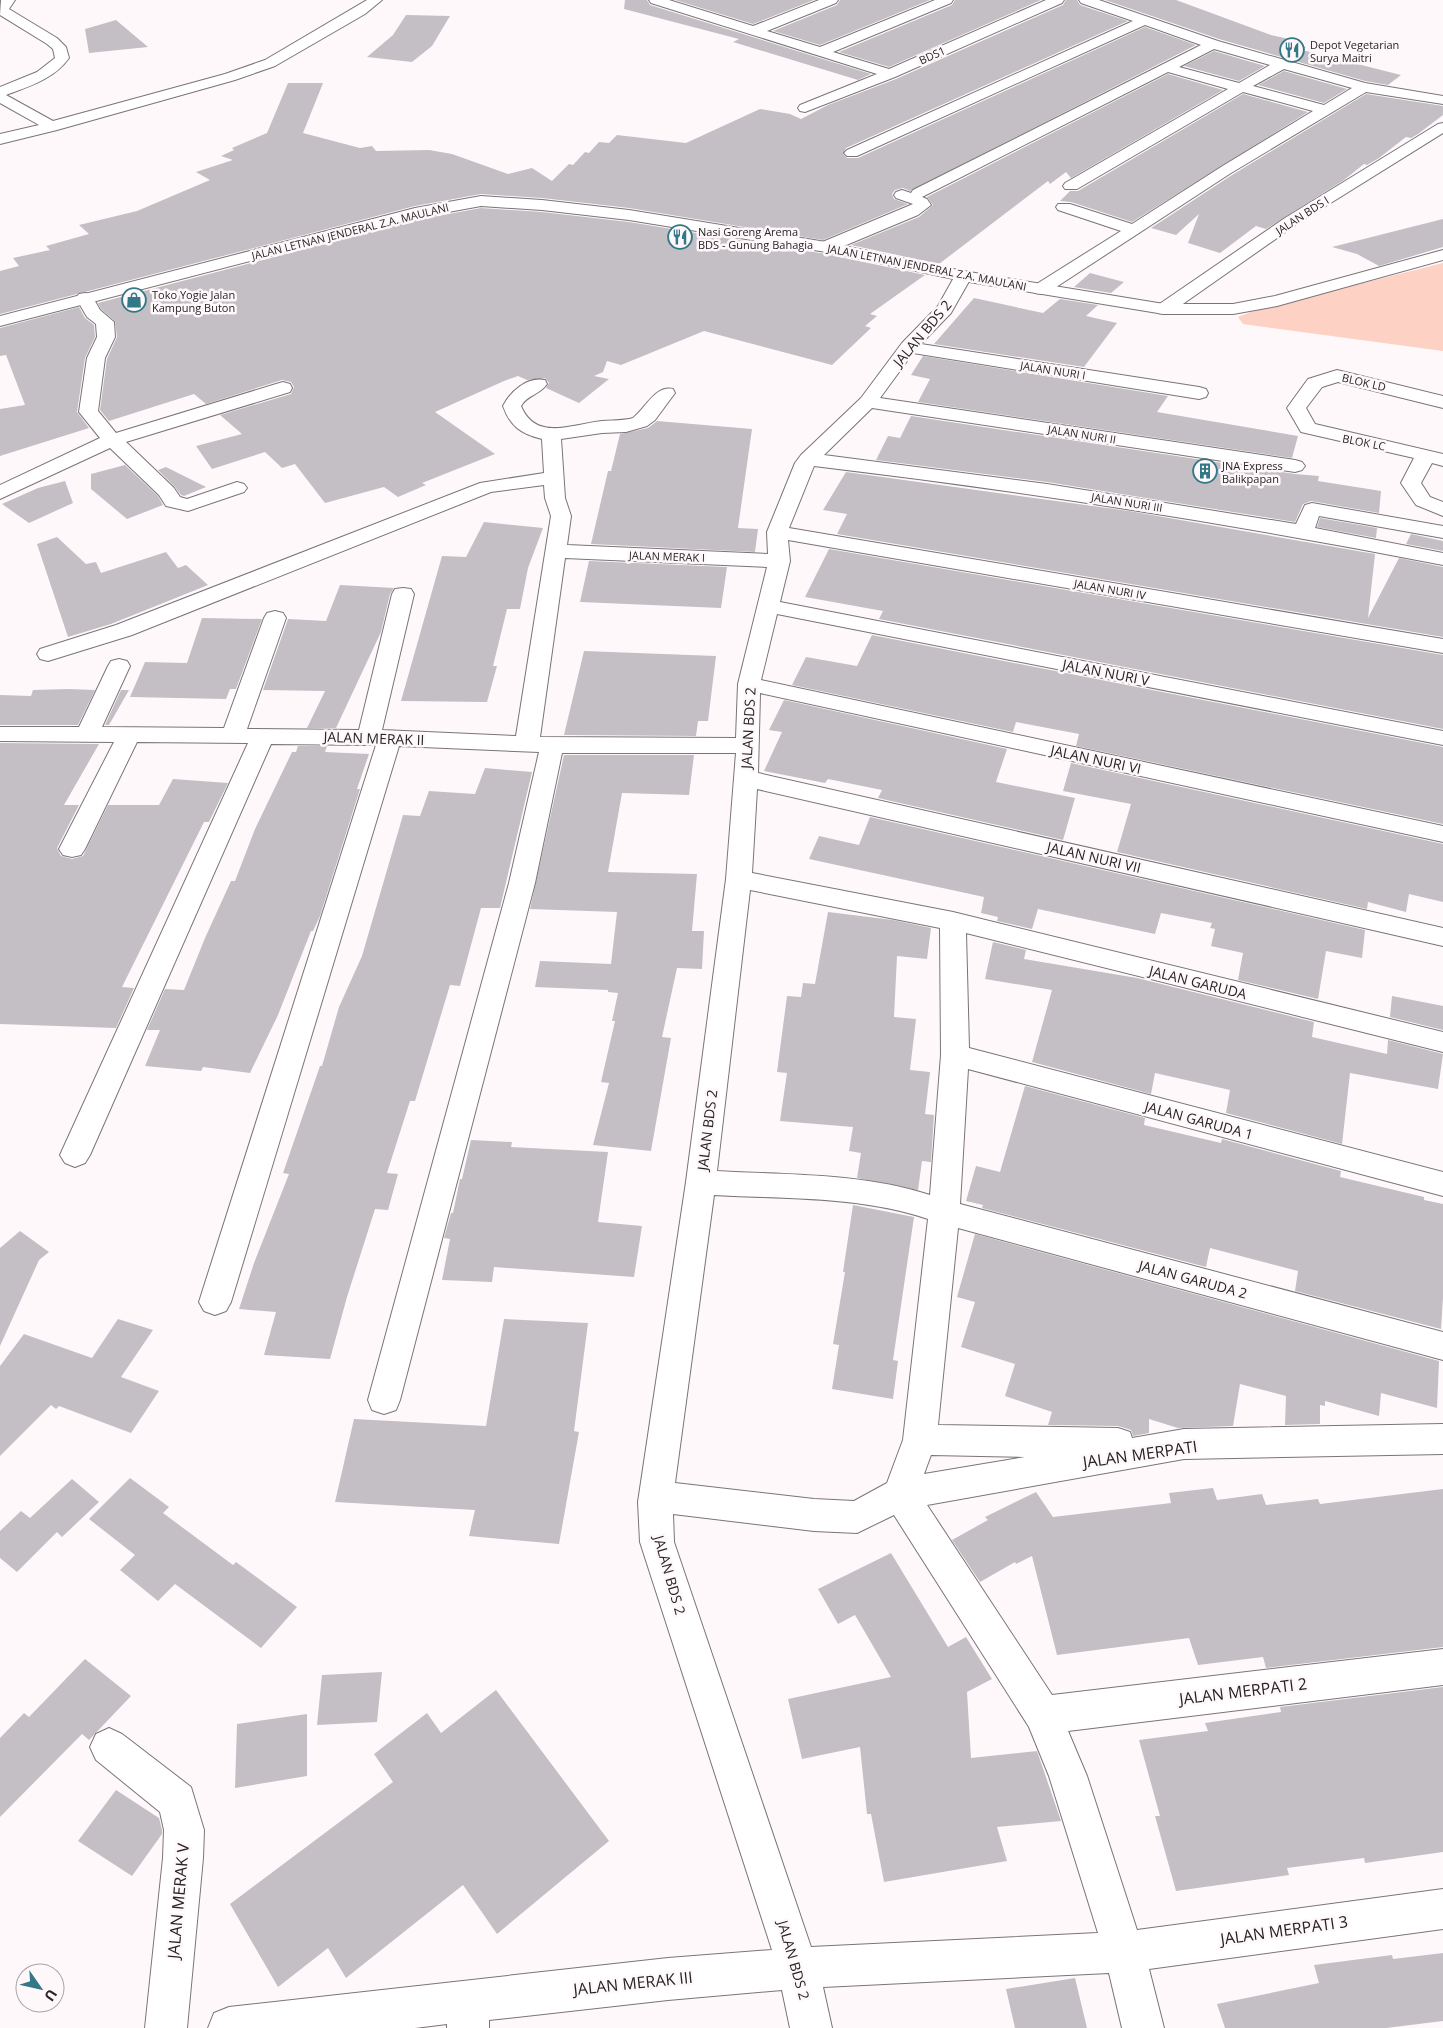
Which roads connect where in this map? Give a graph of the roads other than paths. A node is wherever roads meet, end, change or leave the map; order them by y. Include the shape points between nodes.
1 (8, 0) edge
2 (656, 0) edge
3 (831, 0) edge
4 (946, 0) edge
5 (1057, 0) edge
6 (1086, 0) edge
7 (371, 1) edge
8 (706, 3) dead end
9 (689, 10) junction
10 (1145, 20) junction
11 (756, 30) junction
12 (1213, 44) junction
13 (823, 51) junction
14 (1283, 63) junction
15 (1167, 68) junction
16 (890, 74) junction
17 (1364, 87) junction
18 (1240, 88) junction
19 (0, 92) edge
20 (0, 97) edge
21 (1443, 100) edge
22 (805, 108) dead end
23 (1326, 110) junction
24 (52, 127) junction
25 (1443, 127) edge
26 (0, 139) edge
27 (852, 153) dead end
28 (1071, 186) dead end
29 (919, 193) dead end
30 (902, 195) dead end
31 (1064, 208) dead end
32 (1132, 230) junction
33 (826, 247) junction
34 (1443, 255) edge
35 (963, 276) junction
36 (1041, 289) junction
37 (85, 298) junction
38 (1164, 309) junction
39 (0, 321) edge
40 (908, 347) junction
41 (538, 384) dead end
42 (284, 388) dead end
43 (666, 393) dead end
44 (1199, 393) dead end
45 (868, 402) junction
46 (1443, 402) edge
47 (1296, 408) joint
48 (551, 435) junction
49 (112, 440) junction
50 (1434, 458) edge
51 (808, 459) junction
52 (1295, 466) dead end
53 (554, 478) junction
54 (237, 488) dead end
55 (0, 493) edge
56 (1443, 510) edge
57 (777, 532) junction
58 (1303, 532) junction
59 (1443, 532) edge
60 (556, 551) junction
61 (1443, 558) edge
62 (779, 561) junction
63 (403, 594) dead end
64 (768, 606) junction
65 (275, 618) dead end
66 (1443, 646) edge
67 (48, 654) dead end
68 (119, 666) dead end
69 (749, 684) junction
70 (0, 734) edge
71 (87, 735) junction
72 (129, 736) junction
73 (233, 736) junction
74 (263, 736) junction
75 (379, 738) junction
76 (1443, 738) edge
77 (540, 744) junction
78 (748, 746) junction
79 (745, 778) junction
80 (1443, 834) edge
81 (72, 849) dead end
82 (739, 879) junction
83 (954, 921) junction
84 (1443, 937) edge
85 (1443, 1042) edge
86 (955, 1055) junction
87 (75, 1155) dead end
88 (701, 1182) junction
89 (1443, 1184) edge
90 (944, 1212) junction
91 (214, 1302) dead end
92 (1443, 1346) edge
93 (384, 1400) dead end
94 (1443, 1439) edge
95 (920, 1440) junction
96 (1184, 1444) junction
97 (900, 1494) junction
98 (656, 1496) junction
99 (1443, 1666) edge
100 (1043, 1715) junction
101 (109, 1747) dead end
102 (1443, 1909) edge
103 (1124, 1952) junction
104 (798, 1968) junction
105 (468, 2014) edge
106 (166, 2028) edge
107 (229, 2028) edge
108 (811, 2028) edge
109 (1143, 2028) edge

1 - 19 street via 2,11 52,41 59,47 62,58 42,75
2 - 9 street
3 - 11 street
4 - 13 street
5 - 16 street, BDS1
6 - 10 street
7 - 24 street via 360,11 270,63
8 - 9 street
9 - 11 street
10 - 12 street
10 - 27 street
11 - 13 street
12 - 14 street
12 - 15 street
13 - 16 street
14 - 17 street
14 - 18 street
15 - 18 street
15 - 29 street
16 - 22 street, BDS1
17 - 21 street
17 - 23 street
18 - 23 street
18 - 28 street
20 - 24 street
23 - 32 street
24 - 26 street
25 - 38 street, JALAN BDS I via 1290,222
30 - 33 street via 923,205
31 - 32 street
32 - 36 street
33 - 35 street, JALAN LETNAN JENDERAL Z.A. MAULANI
33 - 37 street, JALAN LETNAN JENDERAL Z.A. MAULANI via 629,215 481,201 415,213
34 - 38 street, JALAN LETNAN JENDERAL Z.A. MAULANI via 1277,301 1233,309
35 - 36 street, JALAN LETNAN JENDERAL Z.A. MAULANI
35 - 40 street, JALAN BDS 2 via 945,309
36 - 38 street, JALAN LETNAN JENDERAL Z.A. MAULANI
37 - 39 street, JALAN LETNAN JENDERAL Z.A. MAULANI
37 - 49 street via 93,314 105,322 106,337 96,358 88,412
40 - 44 street, JALAN NURI I
40 - 45 street, JALAN BDS 2
41 - 48 street via 517,397 512,406 522,425 534,432
42 - 49 street
43 - 48 street via 640,422
45 - 51 street, JALAN BDS 2
45 - 52 street, JALAN NURI II
46 - 47 street, BLOK LD via 1337,376 1315,383
47 - 50 street, BLOK LC via 1308,428
48 - 53 street
49 - 54 street via 167,492 173,502 188,505
49 - 55 street
50 - 56 street via 1411,483 1423,501
51 - 57 street, JALAN BDS 2
51 - 58 street, JALAN NURI III via 954,476 1204,513
53 - 60 street via 555,498 561,516
53 - 67 street via 487,487 124,630
57 - 62 street, JALAN BDS 2
57 - 66 street, JALAN NURI IV
58 - 59 street via 1312,509
58 - 61 street, JALAN NURI III
60 - 62 street, JALAN MERAK I
60 - 77 street
62 - 64 street, JALAN BDS 2
63 - 75 street
64 - 69 street, JALAN BDS 2
64 - 76 street, JALAN NURI V
65 - 73 street
68 - 71 street
69 - 78 street, JALAN BDS 2
69 - 80 street, JALAN NURI VI
70 - 71 street, JALAN MERAK II
71 - 72 street, JALAN MERAK II
72 - 73 street, JALAN MERAK II
72 - 81 street
73 - 74 street, JALAN MERAK II
74 - 75 street, JALAN MERAK II
74 - 87 street
75 - 77 street, JALAN MERAK II
75 - 91 street
77 - 78 street, JALAN MERAK II
77 - 93 street via 522,883
78 - 79 street, JALAN BDS 2
79 - 82 street, JALAN BDS 2
79 - 84 street, JALAN NURI VII
82 - 83 street, JALAN GARUDA
82 - 88 street, JALAN BDS 2
83 - 85 street, JALAN GARUDA
83 - 86 street
86 - 89 street, JALAN GARUDA 1
86 - 90 street
88 - 90 street, JALAN GARUDA 2 via 850,1191 911,1201
88 - 98 street, JALAN BDS 2
90 - 92 street, JALAN GARUDA 2
90 - 95 street
94 - 96 street, JALAN MERPATI
95 - 96 street
95 - 97 street
96 - 97 street, JALAN MERPATI
97 - 98 street, JALAN MERPATI via 857,1517
97 - 100 street
98 - 104 street, JALAN BDS 2 via 657,1542
99 - 100 street, JALAN MERPATI 2
100 - 103 street via 1068,1776
101 - 106 street, JALAN MERAK V via 177,1801 184,1830
102 - 103 street, JALAN MERPATI 3
103 - 104 street, JALAN MERPATI 3
103 - 109 street
104 - 105 street, JALAN MERAK III via 668,1979
104 - 108 street, JALAN BDS 2
105 - 107 street

